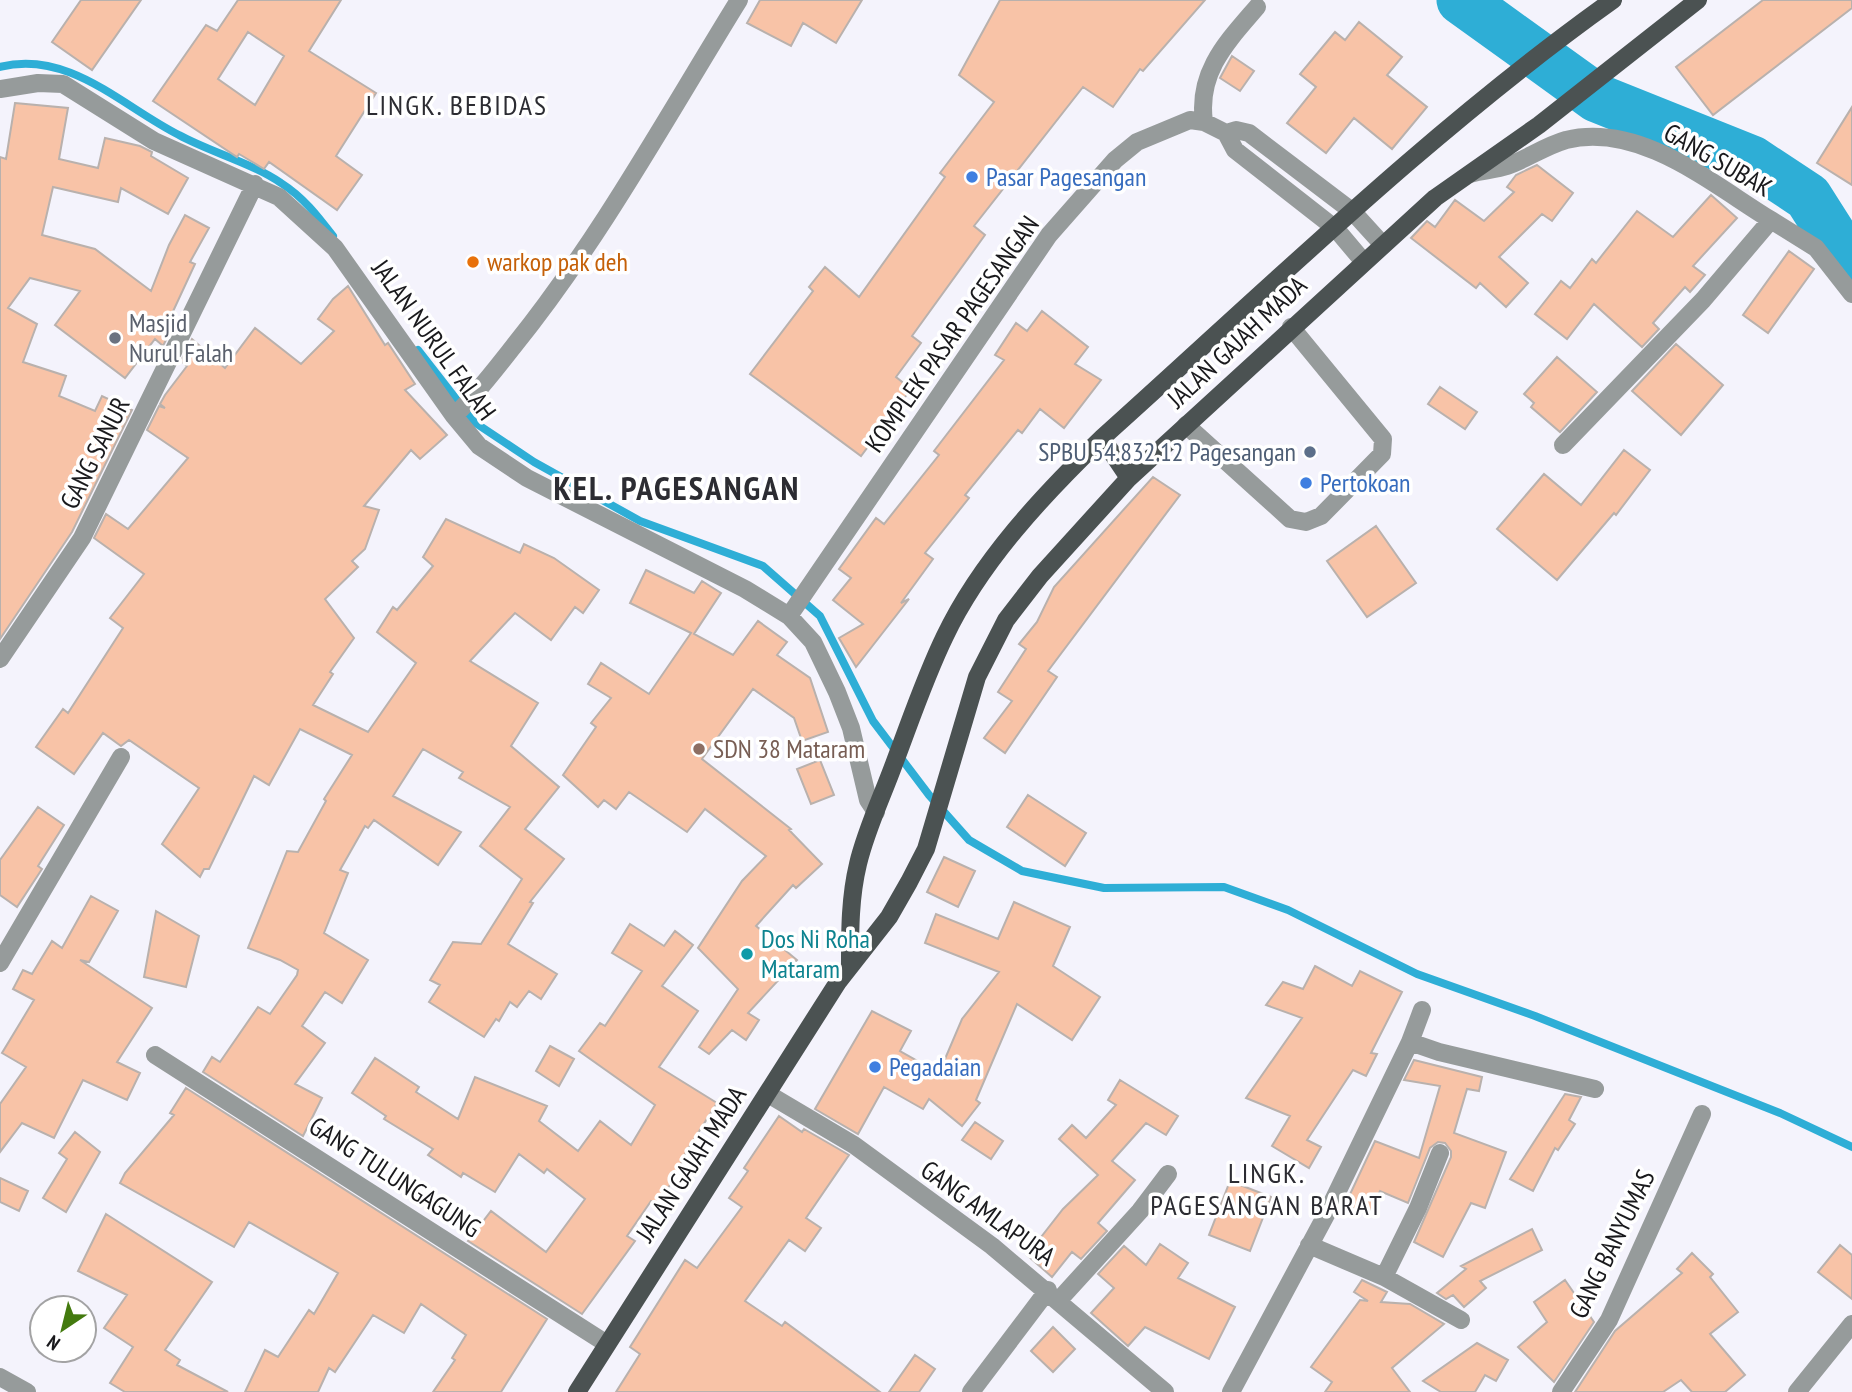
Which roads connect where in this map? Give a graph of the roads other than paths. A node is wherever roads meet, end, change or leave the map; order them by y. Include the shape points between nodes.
1 (739, 0) edge
2 (1613, 0) edge
3 (1698, 0) edge
4 (1257, 6) dead end
5 (0, 89) edge
6 (1205, 122) junction
7 (1226, 133) junction
8 (1466, 175) junction
9 (255, 184) junction
10 (1353, 212) junction
11 (1771, 220) junction
12 (1336, 229) junction
13 (1383, 245) junction
14 (1363, 261) junction
15 (1852, 294) edge
16 (1291, 327) junction
17 (461, 409) junction
18 (1186, 425) junction
19 (1102, 438) junction
20 (1563, 445) dead end
21 (1129, 478) junction
22 (791, 613) junction
23 (0, 659) edge
24 (121, 757) dead end
25 (876, 812) junction
26 (0, 963) edge
27 (850, 964) junction
28 (1422, 1010) dead end
29 (1410, 1042) junction
30 (155, 1055) dead end
31 (1595, 1089) dead end
32 (768, 1094) junction
33 (1702, 1114) dead end
34 (1440, 1153) dead end
35 (1168, 1174) dead end
36 (1308, 1245) junction
37 (1384, 1278) junction
38 (1053, 1295) junction
39 (1461, 1320) dead end
40 (1852, 1324) edge
41 (607, 1344) junction
42 (0, 1377) edge
43 (27, 1392) edge
44 (577, 1392) edge
45 (971, 1392) edge
46 (1166, 1392) edge
47 (1231, 1392) edge
48 (1561, 1392) edge
49 (1797, 1392) edge

1 - 17 street via 642,164 578,259 546,306
2 - 10 main road, JALAN GAJAH MADA via 1497,88
3 - 8 main road, JALAN GAJAH MADA via 1539,125
4 - 6 street via 1212,63 1202,105
5 - 9 street, JALAN NURUL FALAH via 63,84 154,141
6 - 7 street
6 - 22 street, KOMPLEK PASAR PAGESANGAN via 1177,124 1125,150 1049,236
7 - 10 street via 1249,133
7 - 12 street via 1248,162
8 - 11 street, GANG SUBAK via 1505,167 1566,140 1610,138 1657,152
8 - 13 main road, JALAN GAJAH MADA
9 - 17 street, JALAN NURUL FALAH via 294,208 335,248
9 - 23 street, GANG SANUR via 82,538
10 - 12 main road, JALAN GAJAH MADA
10 - 13 street
11 - 15 street via 1816,248
11 - 20 street, GANG SUBAK via 1703,300
12 - 14 street
12 - 19 main road, JALAN GAJAH MADA
13 - 14 main road, JALAN GAJAH MADA
14 - 16 main road, JALAN GAJAH MADA
16 - 18 main road, JALAN GAJAH MADA
16 - 18 street via 1383,439 1382,454 1321,516 1306,522 1290,519
17 - 22 street, JALAN NURUL FALAH via 480,446 527,478
18 - 21 main road, JALAN GAJAH MADA
19 - 21 main road
19 - 25 main road, JALAN GAJAH MADA via 1008,539 973,587 944,637
21 - 27 main road, JALAN GAJAH MADA via 1040,576 996,637 977,677 926,849 889,917
22 - 25 street, JALAN NURUL FALAH via 813,642 837,692 851,728 868,800
24 - 26 street
25 - 27 main road, JALAN GAJAH MADA via 851,906
27 - 32 main road, JALAN GAJAH MADA
28 - 29 street
29 - 31 street
29 - 36 street
30 - 41 street, GANG TULUNGAGUNG
32 - 38 street, GANG AMLAPURA via 854,1145
32 - 41 main road, JALAN GAJAH MADA
33 - 48 street, GANG BANYUMAS via 1609,1320
34 - 37 street
35 - 38 street via 1140,1211
36 - 37 street
36 - 47 street
37 - 39 street
38 - 45 street
38 - 46 street, GANG AMLAPURA
40 - 49 street
41 - 44 main road, JALAN GAJAH MADA
42 - 43 street

